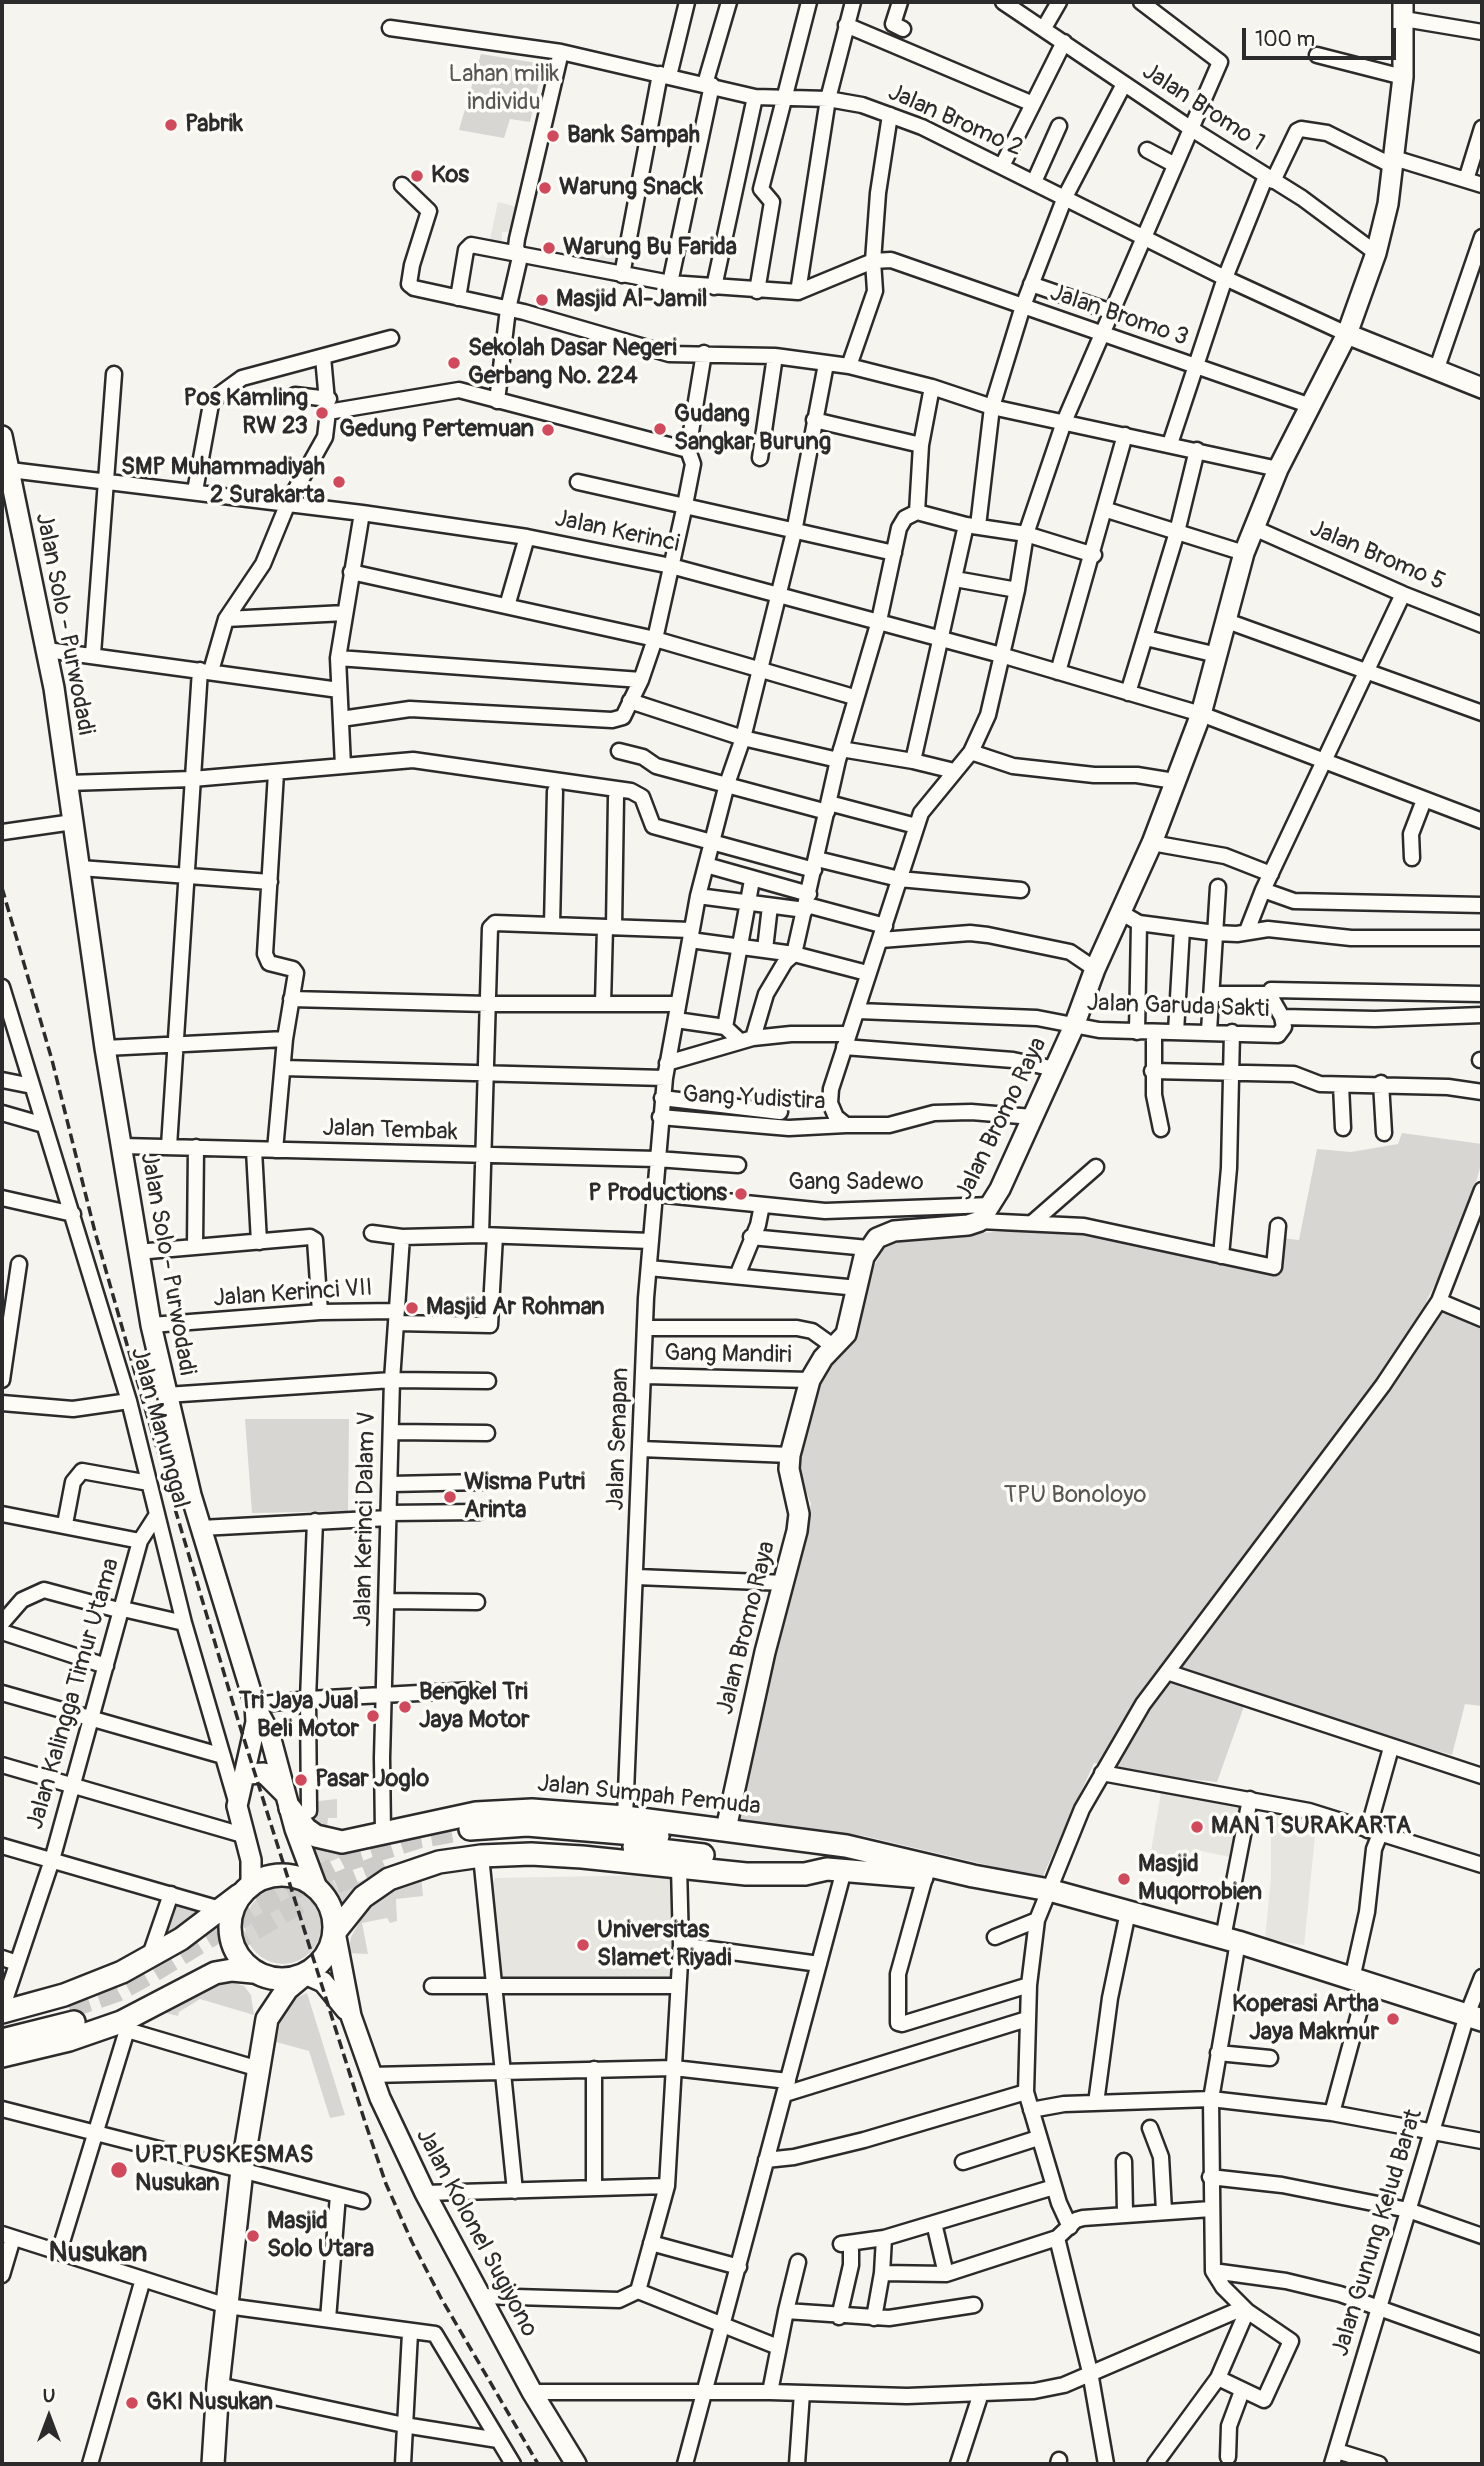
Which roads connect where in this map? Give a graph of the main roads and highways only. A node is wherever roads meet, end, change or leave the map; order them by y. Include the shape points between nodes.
1 (1404, 8) edge
2 (1347, 334) junction
3 (1482, 388) edge
4 (2, 436) edge
5 (5, 469) edge
6 (255, 1705) junction
7 (242, 1782) junction
8 (295, 1804) junction
9 (237, 1806) joint
10 (726, 1829) junction
11 (474, 1843) junction
12 (863, 1852) junction
13 (835, 1870) junction
14 (973, 1876) junction
15 (317, 1888) junction
16 (247, 1889) junction
17 (335, 1932) junction
18 (253, 1972) junction
19 (305, 1974) junction
20 (2, 2010) edge
21 (351, 2016) junction
22 (1475, 2017) edge
23 (267, 2019) junction
24 (2, 2026) edge
25 (2, 2040) edge
26 (2, 2056) edge
27 (213, 2464) edge
28 (576, 2464) edge

1 - 2 main road, Jalan Bromo Raya via 1403,77 1393,162 1376,253
2 - 3 main road
2 - 10 main road, Jalan Bromo Raya via 1278,468 1244,553 1200,714 1152,843 1055,1069 986,1213 968,1225 894,1231 877,1238 868,1248 849,1328 810,1380 790,1455 799,1514
4 - 5 main road, Jalan Solo - Purwodadi
5 - 6 main road, Jalan Solo - Purwodadi via 47,650 151,1325 201,1528
6 - 7 main road, Jalan Solo - Purwodadi via 256,1722
6 - 8 main road, Jalan Solo - Purwodadi
7 - 8 main road via 248,1774 264,1773
7 - 9 main road, Jalan Solo - Purwodadi
8 - 10 highway, Jalan Sumpah Pemuda via 306,1829 329,1840 350,1842 476,1813 532,1810
8 - 15 main road, Jalan Solo - Purwodadi
9 - 16 main road, Jalan Manunggal via 252,1865
10 - 12 highway, Jalan Sumpah Pemuda
11 - 12 highway via 540,1825
11 - 13 highway via 524,1838 594,1842
11 - 13 highway, Jalan Sumpah Pemuda via 531,1854 679,1867 786,1875
11 - 17 highway, Jalan Sumpah Pemuda via 439,1863 388,1878 363,1897
12 - 14 highway, Jalan Sumpah Pemuda
13 - 14 highway, Jalan Sumpah Pemuda
14 - 22 highway, Jalan Sumpah Pemuda via 1049,1890 1230,1940
15 - 16 highway via 300,1878 280,1875
15 - 17 highway via 330,1905
16 - 18 highway via 232,1910 229,1930 234,1950
16 - 20 highway via 149,1958 97,1983
17 - 19 highway via 327,1954
17 - 21 main road, Jalan Kolonel Sugiyono
18 - 19 highway via 285,1979
18 - 23 highway
18 - 26 highway via 215,1973 124,2026
19 - 21 main road, Jalan Kolonel Sugiyono via 323,1982
19 - 23 highway via 286,1989
21 - 28 main road, Jalan Kolonel Sugiyono via 371,2075 425,2193
23 - 27 highway via 243,2170
24 - 25 highway via 71,2015

